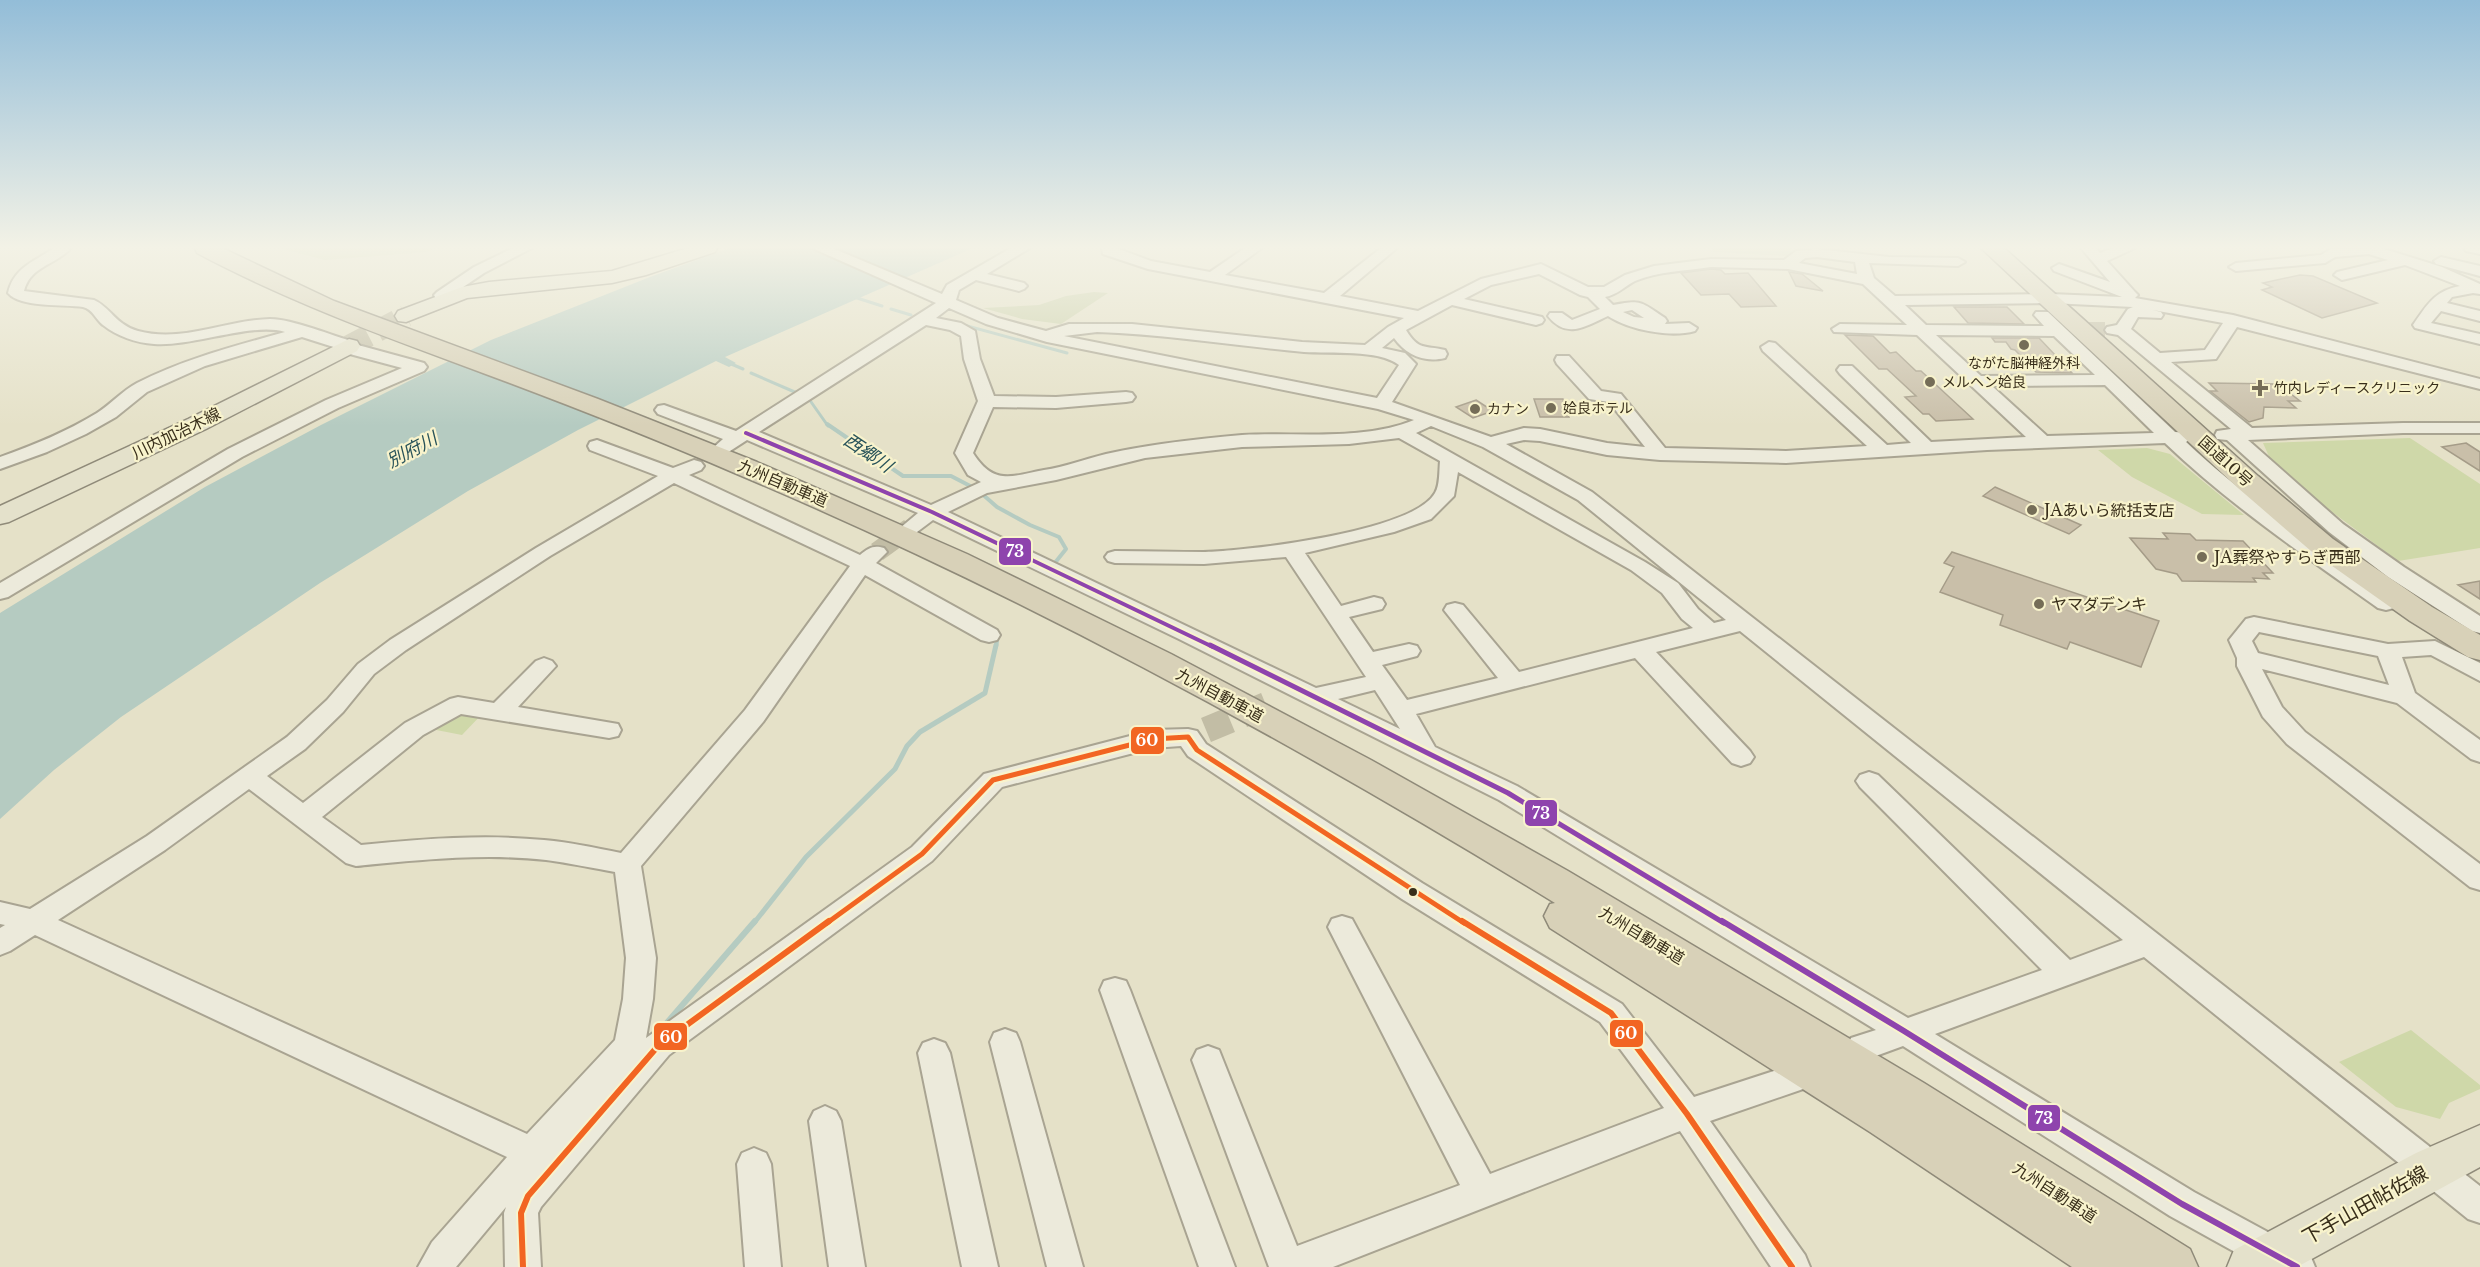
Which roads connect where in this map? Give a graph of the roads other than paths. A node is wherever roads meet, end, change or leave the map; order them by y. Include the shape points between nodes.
1 (96, 307) edge
2 (303, 307) edge
3 (328, 307) edge
4 (427, 307) edge
5 (940, 307) edge
6 (959, 307) edge
7 (1374, 307) edge
8 (1436, 307) edge
9 (1480, 307) edge
10 (1607, 307) edge
11 (1896, 307) edge
12 (2052, 307) edge
13 (2053, 307) edge
14 (2054, 307) edge
15 (2176, 307) edge
16 (2434, 307) edge
17 (2444, 307) edge
18 (1610, 310) junction
19 (406, 316) tunnel mouth
20 (1419, 316) junction
21 (1556, 316) dead end
22 (2480, 316) edge
23 (923, 320) junction
24 (1536, 320) dead end
25 (2229, 326) junction
26 (1396, 328) junction
27 (1689, 328) dead end
28 (1840, 329) dead end
29 (1920, 330) junction
30 (2058, 331) junction
31 (302, 332) junction
32 (1047, 337) junction
33 (2480, 339) edge
34 (349, 346) junction
35 (1769, 347) dead end
36 (1369, 350) junction
37 (1439, 354) dead end
38 (444, 356) junction
39 (2156, 358) junction
40 (1563, 360) dead end
41 (1846, 370) dead end
42 (2107, 380) junction
43 (1976, 381) junction
44 (2480, 384) edge
45 (1126, 397) dead end
46 (2480, 397) edge
47 (987, 401) junction
48 (1382, 404) junction
49 (1431, 420) junction
50 (656, 426) junction
51 (2480, 428) edge
52 (1402, 432) junction
53 (2235, 435) junction
54 (2176, 437) junction
55 (736, 439) junction
56 (2042, 442) junction
57 (1490, 443) junction
58 (597, 446) dead end
59 (1927, 448) junction
60 (1884, 452) junction
61 (1660, 454) junction
62 (1450, 458) junction
63 (0, 463) edge
64 (694, 466) dead end
65 (672, 474) junction
66 (998, 484) junction
67 (932, 512) junction
68 (0, 516) edge
69 (909, 528) tunnel mouth
70 (1292, 550) junction
71 (1115, 557) dead end
72 (869, 558) junction
73 (0, 592) edge
74 (1374, 604) dead end
75 (1455, 610) dead end
76 (1336, 614) junction
77 (1746, 622) junction
78 (2480, 626) edge
79 (1708, 630) junction
80 (989, 635) dead end
81 (2480, 636) edge
82 (1639, 648) junction
83 (2480, 649) edge
84 (1409, 651) dead end
85 (2388, 651) junction
86 (2249, 658) junction
87 (2480, 659) edge
88 (1368, 661) junction
89 (544, 666) dead end
90 (2480, 673) edge
91 (1381, 681) junction
92 (1513, 681) junction
93 (1294, 695) junction
94 (2405, 697) junction
95 (1401, 710) junction
96 (499, 712) junction
97 (609, 730) dead end
98 (2480, 753) edge
99 (1429, 755) junction
100 (1741, 757) dead end
101 (249, 776) junction
102 (1869, 781) dead end
103 (305, 816) junction
104 (627, 864) junction
105 (2480, 879) edge
106 (0, 913) edge
107 (32, 921) junction
108 (1342, 927) dead end
109 (0, 943) edge
110 (2149, 943) junction
111 (2064, 973) junction
112 (1115, 990) dead end
113 (1904, 1031) junction
114 (1005, 1042) dead end
115 (1862, 1048) dead end
116 (934, 1053) dead end
117 (1208, 1060) dead end
118 (1795, 1078) dead end
119 (1687, 1114) junction
120 (825, 1121) dead end
121 (2480, 1145) edge
122 (532, 1152) junction
123 (754, 1164) dead end
124 (2432, 1168) junction
125 (1482, 1193) junction
126 (2480, 1207) edge
127 (2274, 1263) edge
128 (436, 1267) edge
129 (523, 1267) edge
130 (763, 1267) edge
131 (846, 1267) edge
132 (980, 1267) edge
133 (1065, 1267) edge
134 (1217, 1267) edge
135 (1288, 1267) edge
136 (1792, 1267) edge
137 (2118, 1267) edge
138 (2172, 1267) edge

1 - 31 street via 116,327 151,339 173,340 267,324
2 - 38 highway, 九州自動車道
3 - 38 highway, 九州自動車道
4 - 19 main road
5 - 23 street
6 - 32 street
7 - 20 street
8 - 20 street
9 - 24 street
10 - 18 street
11 - 29 street
12 - 30 street
13 - 83 highway, 国道10号 via 2322,545 2421,614
14 - 81 highway, 国道10号 via 2330,537
15 - 25 street
16 - 33 street via 2421,325
17 - 22 street
18 - 21 street via 1571,326
18 - 27 street via 1625,320 1670,330
20 - 26 street
23 - 47 street via 955,326 969,334 972,359
23 - 55 street
25 - 39 street via 2210,355
25 - 39 street via 2134,312 2117,330
25 - 44 street
25 - 46 street
26 - 36 street
26 - 37 street via 1416,353
28 - 29 street
29 - 30 street
29 - 43 street
30 - 42 street
31 - 34 street
31 - 63 street via 220,356 140,388 102,418 42,449
32 - 36 street via 1077,328 1188,333
32 - 48 street
34 - 68 main road, 川内加治木線 via 197,424
34 - 73 street via 418,367 332,404 235,453
35 - 60 street
36 - 48 street via 1395,355 1408,364
38 - 50 highway, 九州自動車道
39 - 53 street
40 - 61 street via 1595,395 1615,398
41 - 59 street
42 - 43 street
42 - 54 street
43 - 56 street
45 - 47 street via 1059,404
47 - 66 street via 964,453 975,471
48 - 49 street
49 - 52 street
49 - 57 street
50 - 55 street
50 - 137 highway, 九州自動車道 via 802,506 947,574 1284,751 1492,871 1666,978
50 - 138 highway, 九州自動車道 via 962,564 1297,736 1682,959
51 - 53 street
52 - 62 street
52 - 66 street via 1349,438 1242,441 1145,452
53 - 78 street via 2336,528
54 - 56 street
54 - 87 street via 2223,484 2337,570
55 - 67 street
56 - 59 street
57 - 61 street via 1540,435 1607,449
57 - 77 street via 1585,496
58 - 65 street
59 - 60 street
60 - 61 street via 1786,457
62 - 70 street via 1444,496 1425,515
62 - 79 street via 1638,566 1670,588
64 - 65 street
65 - 72 street
65 - 101 street via 398,645 366,669 296,743
66 - 67 street
67 - 69 street
67 - 93 street via 1188,633
70 - 71 street via 1204,558
70 - 76 street
72 - 80 street
72 - 104 street via 754,716
74 - 76 street
75 - 92 street
76 - 88 street
77 - 79 street
77 - 110 street
79 - 82 street
82 - 92 street
82 - 100 street
84 - 88 street
85 - 86 street via 2254,624 2240,640
85 - 90 street via 2435,648
85 - 94 street
86 - 94 street
86 - 105 street via 2249,666 2272,711 2296,738
88 - 91 street
89 - 96 street
91 - 93 street
91 - 95 street
92 - 95 street
93 - 99 street
94 - 98 street
95 - 99 street
96 - 97 street
96 - 103 street via 458,705 414,729
99 - 113 street via 1508,793
101 - 103 street
101 - 107 street via 156,843
102 - 111 street
103 - 104 street via 356,856 498,846
104 - 122 street via 641,958 629,1047
106 - 107 street
107 - 109 street
107 - 122 street
108 - 125 street
110 - 111 street
110 - 124 street
111 - 113 street
112 - 134 street
113 - 115 street
113 - 127 street
114 - 133 street
116 - 132 street
117 - 135 street
118 - 119 street
119 - 125 street
119 - 129 street via 1611,1013 1412,891 1197,750 1197,734 1153,739 993,780 922,854 658,1046 528,1196 521,1213
119 - 136 street
120 - 131 street
121 - 124 main road, 下手山田帖佐線
122 - 128 street
123 - 130 street
124 - 126 street
124 - 127 main road, 下手山田帖佐線
125 - 135 street

